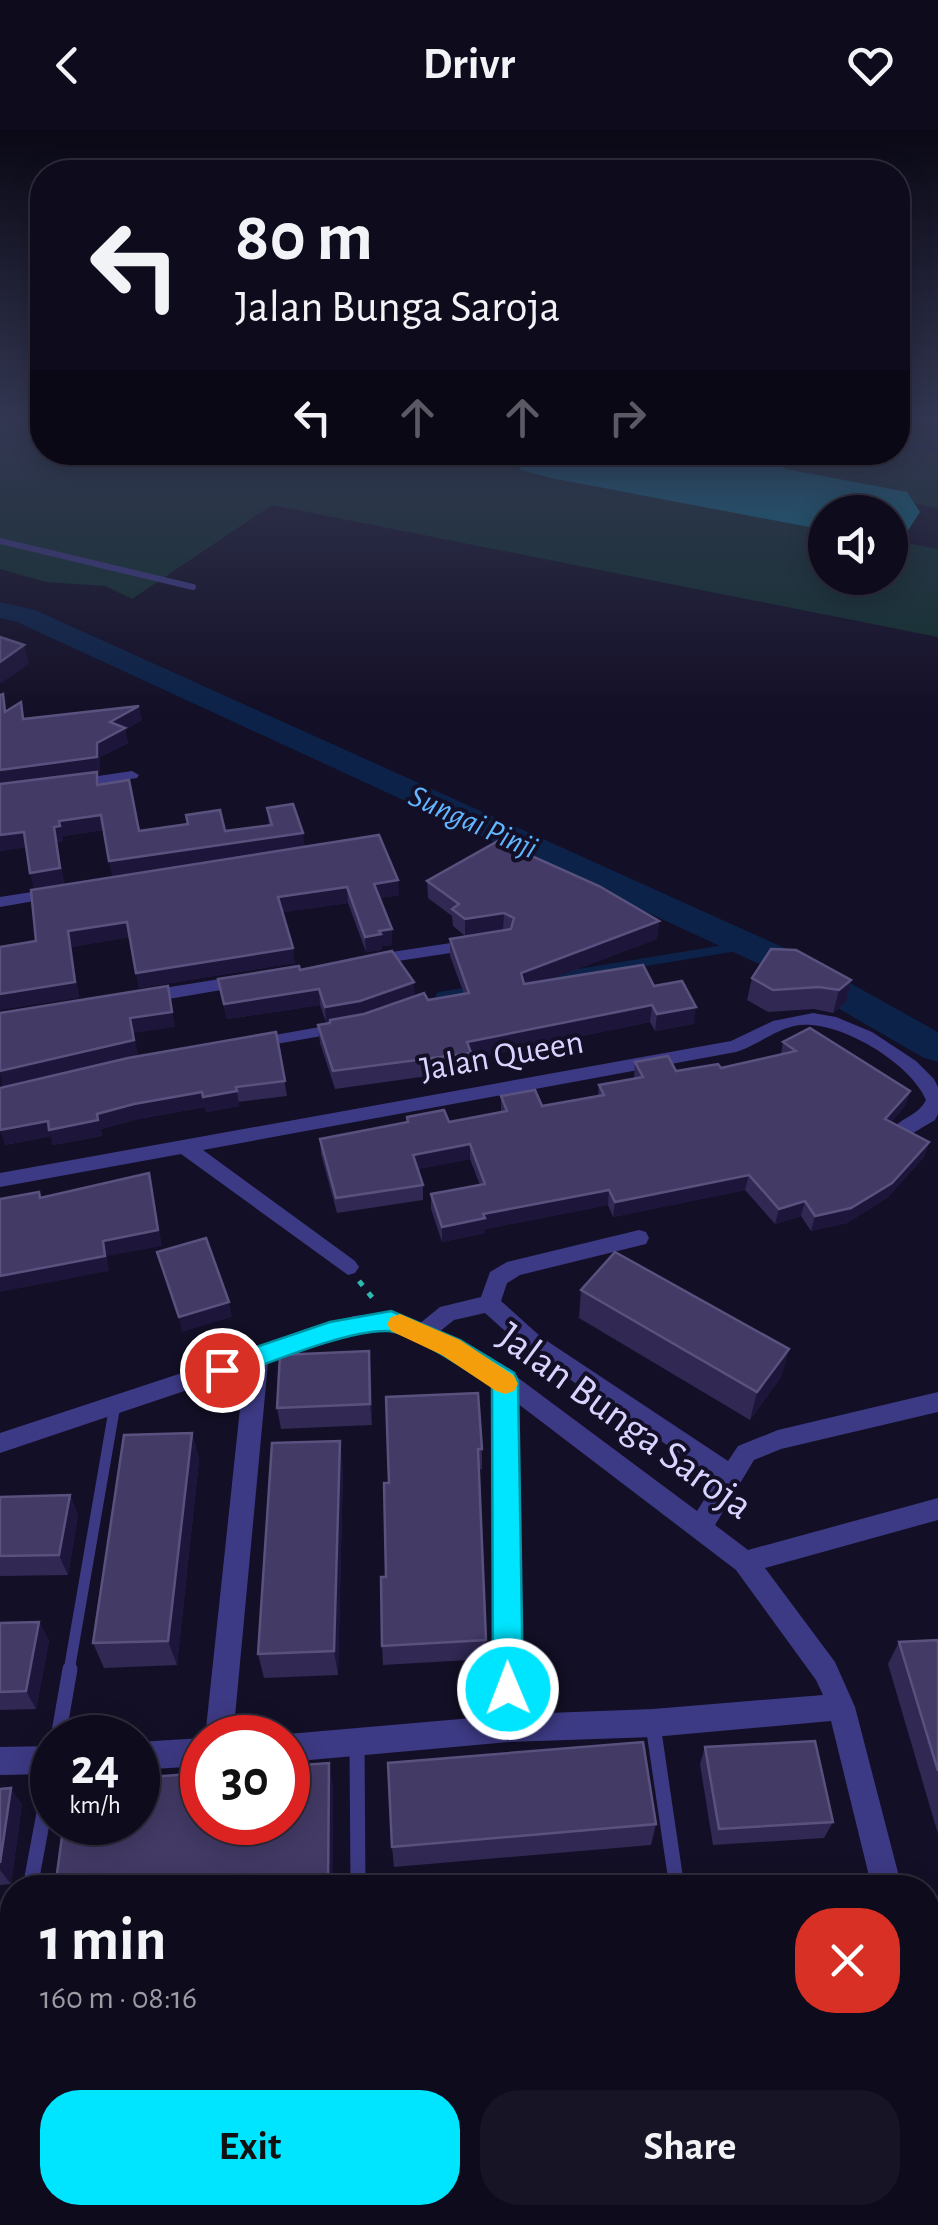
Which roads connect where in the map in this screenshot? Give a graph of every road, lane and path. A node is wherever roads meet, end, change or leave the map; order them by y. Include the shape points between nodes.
1 (0, 541) edge
2 (193, 588) dead end
3 (132, 776) dead end
4 (57, 786) edge
5 (76, 890) edge
6 (0, 902) edge
7 (504, 939) edge
8 (348, 964) edge
9 (271, 977) edge
10 (116, 1002) edge
11 (346, 1027) edge
12 (256, 1042) edge
13 (901, 1132) edge
14 (185, 1147) junction
15 (0, 1180) edge
16 (639, 1238) dead end
17 (348, 1267) joint
18 (490, 1304) junction
19 (391, 1320) junction
20 (424, 1333) junction
21 (257, 1358) junction
22 (505, 1381) junction
23 (938, 1402) edge
24 (115, 1406) junction
25 (0, 1443) edge
26 (730, 1476) junction
27 (938, 1509) edge
28 (702, 1526) junction
29 (745, 1562) junction
30 (841, 1707) junction
31 (62, 1715) edge
32 (221, 1715) edge
33 (653, 1722) junction
34 (508, 1728) junction
35 (357, 1744) junction
36 (310, 1747) edge
37 (30, 1760) edge
38 (0, 1761) edge
39 (38, 1845) edge
40 (32, 1875) edge
41 (358, 1875) edge
42 (675, 1875) edge
43 (884, 1875) edge

1 - 2 lane
3 - 4 street
5 - 6 street
7 - 8 street
9 - 10 street
11 - 12 lane
13 - 14 street, Jalan Queen via 928,1115 935,1100 930,1086 902,1060 834,1019 787,1021 736,1046
14 - 15 street, Jalan Queen
14 - 17 street
16 - 18 street via 514,1268 498,1278
17 - 19 path
18 - 20 street via 448,1313
18 - 26 street via 532,1343
19 - 20 street, Jalan Bunga Saroja
19 - 21 street
20 - 22 street, Jalan Bunga Saroja
21 - 24 street
21 - 32 street
22 - 28 street, Jalan Bunga Saroja
22 - 34 street
23 - 26 street via 778,1440 746,1453
24 - 25 street
24 - 31 lane
26 - 28 street
27 - 29 street
28 - 29 street, Jalan Bunga Saroja
29 - 30 street, Jalan Bunga Saroja via 826,1672
30 - 33 street
30 - 43 street, Jalan Bunga Saroja
33 - 34 street
33 - 42 lane
34 - 35 street
35 - 36 street
35 - 41 lane
37 - 38 street
39 - 40 lane

